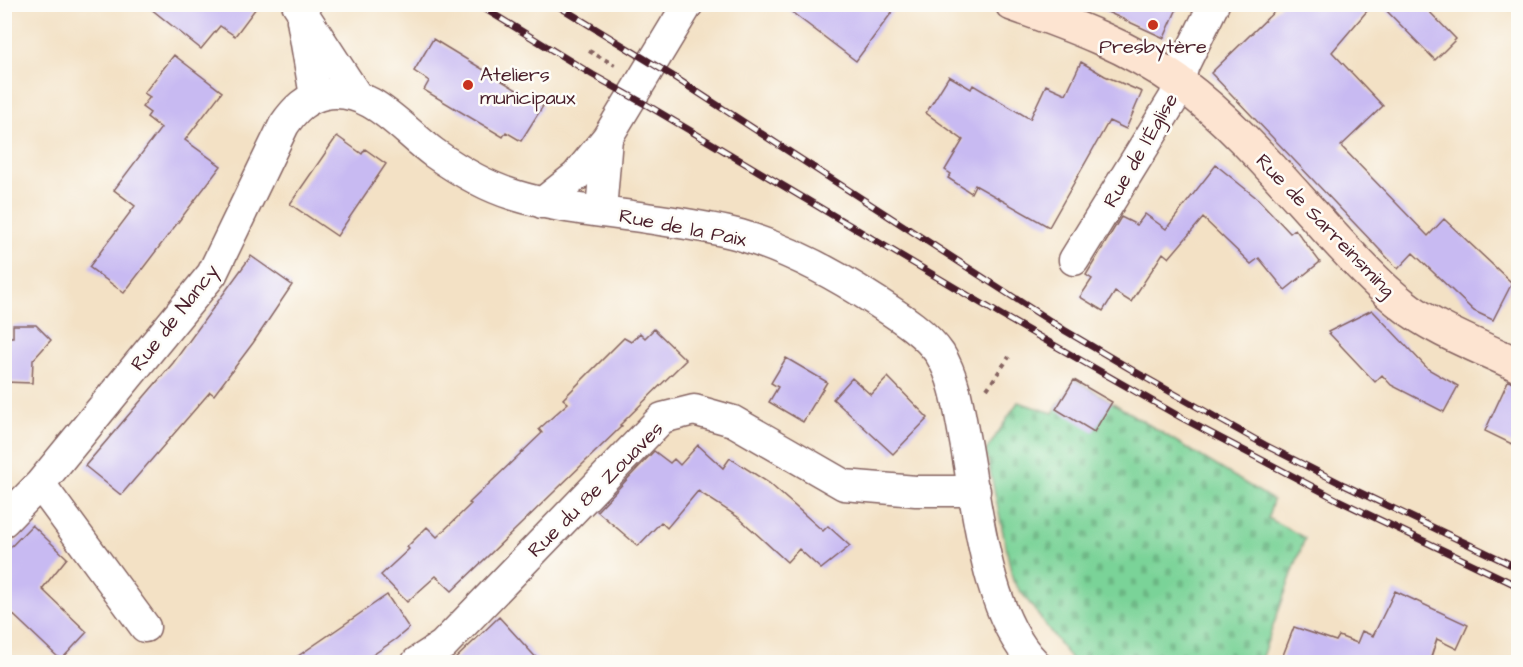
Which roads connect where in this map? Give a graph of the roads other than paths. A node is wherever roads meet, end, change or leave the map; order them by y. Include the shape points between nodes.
1 (688, 4) edge
2 (1012, 4) edge
3 (1214, 4) edge
4 (298, 6) edge
5 (1179, 83) junction
6 (315, 96) junction
7 (357, 96) junction
8 (607, 138) junction
9 (542, 203) junction
10 (601, 212) junction
11 (1074, 260) dead end
12 (1518, 365) edge
13 (40, 484) junction
14 (975, 491) junction
15 (4, 521) edge
16 (145, 627) dead end
17 (417, 663) edge
18 (1034, 663) edge

1 - 8 street
2 - 5 street, Rue de Sarreinsming via 1115,45
3 - 5 street, Rue de l'Église
4 - 6 street
4 - 7 street
5 - 11 street, Rue de l'Église via 1168,108
5 - 12 street, Rue de Sarreinsming via 1232,128 1403,305
6 - 7 street, Rue de la Paix
6 - 13 street, Rue de Nancy via 302,103 284,125 212,274
7 - 9 street, Rue de la Paix via 373,103 464,172 511,194
8 - 9 street via 576,176
8 - 10 street
9 - 10 street, Rue de la Paix
10 - 14 street, Rue de la Paix via 713,229 776,248 863,292 921,333 940,354 950,376
13 - 15 street, Rue de Nancy
13 - 16 street
14 - 17 street, Rue du 8e Zouaves via 844,485 733,421 694,410 662,418 443,645
14 - 18 street, Rue de la Paix via 997,597 1019,645

